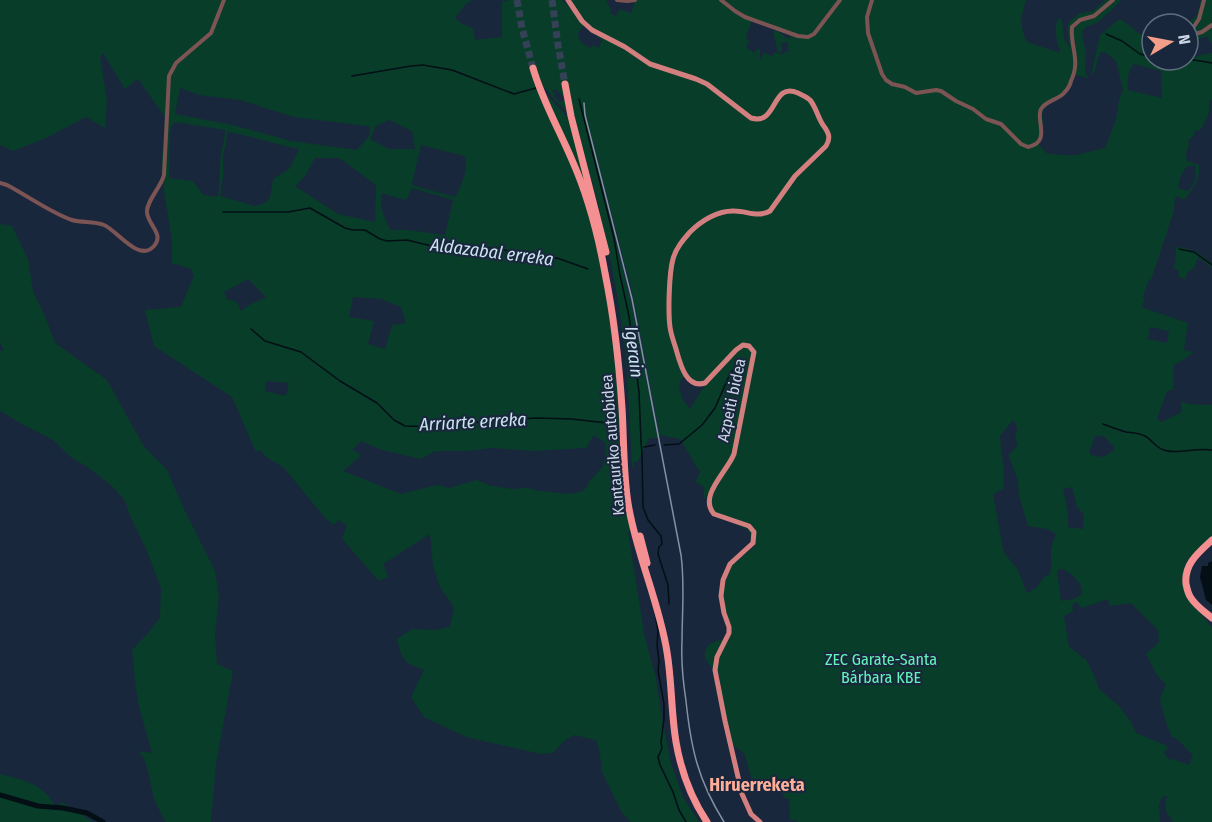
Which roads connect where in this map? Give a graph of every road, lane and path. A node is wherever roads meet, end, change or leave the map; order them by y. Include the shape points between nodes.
1 (224, 0) edge
2 (566, 0) edge
3 (617, 0) edge
4 (634, 0) edge
5 (721, 0) edge
6 (840, 0) edge
7 (872, 0) edge
8 (1113, 0) edge
9 (1204, 0) edge
10 (1212, 25) edge
11 (533, 68) tunnel mouth
12 (565, 84) tunnel mouth
13 (0, 183) edge
14 (1212, 540) edge
15 (1212, 618) edge
16 (707, 822) edge
17 (713, 822) edge
18 (760, 822) edge

1 - 13 street via 211,33 176,63 170,74 164,175 147,211 157,234 153,247 137,250 104,225 68,218
2 - 18 main road, Azpeiti bidea via 594,31 650,64 709,85 752,118 766,117 784,93 800,94 810,101 829,135 827,145 795,176 769,211 757,215 727,211 706,220 680,245 671,270 671,330 689,379 698,384 705,382 742,346 749,346 754,352 734,452 712,490 709,504 714,514 749,526 754,532 753,543 730,564 723,580 721,596 729,633 715,669 742,794 751,814
3 - 4 street
5 - 6 street via 745,17 806,37 815,33
7 - 8 street via 868,33 886,81 916,93 941,91 1001,124 1029,147 1040,139 1041,109 1064,94 1075,73 1072,27
9 - 10 street via 1192,30 1198,34
11 - 16 highway, Kantauriko autobidea via 578,175 597,233 617,349 630,512 665,642 682,768
12 - 17 highway, Kantauriko autobidea via 614,295 636,520 670,641 683,754 690,779
14 - 15 highway via 1193,557 1186,577 1190,597

